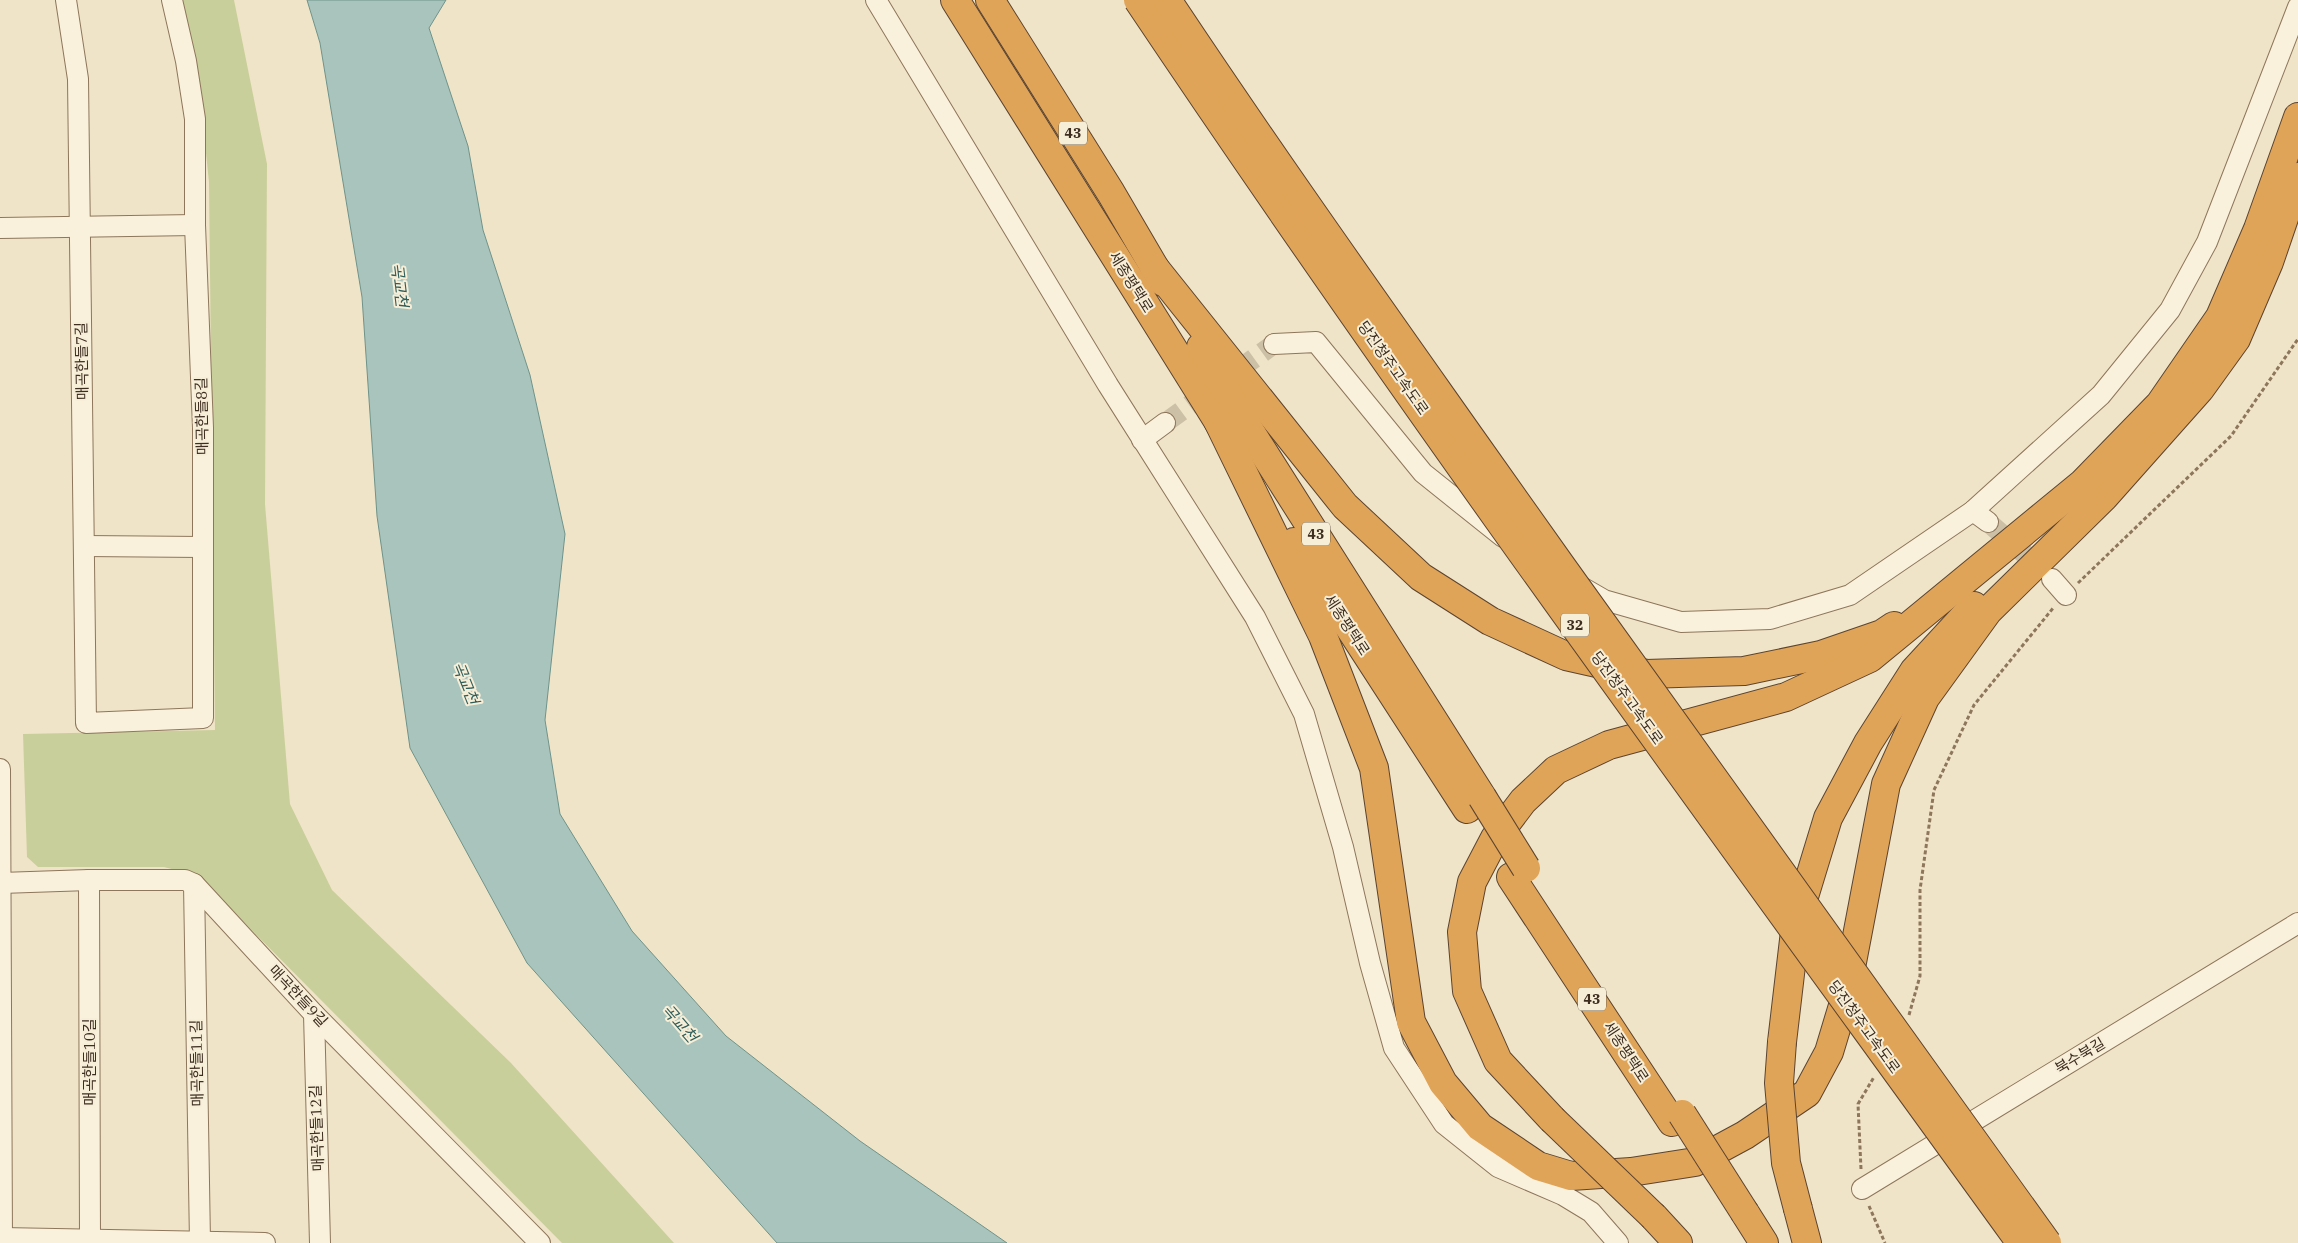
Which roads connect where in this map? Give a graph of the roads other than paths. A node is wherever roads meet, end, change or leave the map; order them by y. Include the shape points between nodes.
1 (66, 0) edge
2 (172, 0) edge
3 (876, 0) edge
4 (955, 0) edge
5 (990, 0) edge
6 (1138, 0) edge
7 (1167, 0) edge
8 (2298, 7) edge
9 (2298, 117) edge
10 (2298, 177) edge
11 (196, 224) junction
12 (80, 226) junction
13 (0, 228) edge
14 (1154, 267) junction
15 (1274, 344) tunnel mouth
16 (1218, 421) junction
17 (1165, 423) tunnel mouth
18 (1142, 440) junction
19 (2104, 497) junction
20 (84, 546) junction
21 (202, 547) junction
22 (1975, 574) junction
23 (2052, 579) tunnel mouth
24 (2066, 595) road end
25 (86, 723) joint
26 (0, 769) edge
27 (1475, 803) junction
28 (89, 880) junction
29 (1, 883) junction
30 (194, 884) junction
31 (2298, 922) edge
32 (314, 1014) junction
33 (1862, 1189) road end
34 (1739, 1216) junction
35 (2, 1240) edge
36 (90, 1241) edge
37 (200, 1242) junction
38 (264, 1243) edge
39 (320, 1243) edge
40 (540, 1243) edge
41 (1618, 1243) edge
42 (1678, 1243) edge
43 (1749, 1243) edge
44 (1764, 1243) edge
45 (1807, 1243) edge
46 (2021, 1243) edge
47 (2047, 1243) edge

1 - 12 street, 매곡한들7길 via 78,79
2 - 11 street, 매곡한들8길 via 195,119
3 - 18 street
4 - 16 highway, 세종평택로 / 43
5 - 14 highway, 세종평택로 / 43
6 - 46 highway, 당진청주고속도로 / 32, bridge via 1224,128 1484,497
7 - 47 highway, 당진청주고속도로 / 32, bridge via 1307,206 1506,488
8 - 15 street via 2206,242 2170,310 2101,395 1980,517 1850,595 1770,619 1681,622 1604,600 1522,552 1423,473 1316,342
9 - 22 highway via 2258,229 2220,317 2160,404 2083,483
10 - 19 highway via 2269,262 2236,340 2200,389
11 - 12 street
11 - 21 street, 매곡한들8길 via 203,428
12 - 13 street
12 - 20 street, 매곡한들7길
14 - 22 highway via 1345,506 1421,577 1490,621 1566,656 1646,674 1744,671 1821,655 1882,634
14 - 27 highway, 세종평택로 / 43 via 1236,409
16 - 19 highway via 1323,636 1374,768 1411,1022 1442,1083 1480,1127 1538,1166 1571,1176 1631,1172 1695,1162 1745,1135 1807,1093 1829,1052 1845,999 1886,784 1925,698 1988,611
16 - 27 highway, 세종평택로 / 43 via 1338,612
17 - 18 street
18 - 41 street via 1255,617 1304,714 1343,847 1394,1048 1444,1124 1498,1167 1563,1195 1590,1212
19 - 45 highway, bridge via 1977,603 1914,671 1868,743 1828,818 1796,923 1779,1083 1786,1163
20 - 21 street
20 - 25 street, 매곡한들7길
21 - 25 street, 매곡한들8길 via 203,718
22 - 42 highway, bridge via 1870,658 1786,698 1609,745 1556,770 1523,801 1495,838 1472,882 1462,932 1467,991 1498,1061
23 - 24 street
26 - 29 street
27 - 34 highway, 세종평택로 / 43, bridge
28 - 29 street
28 - 30 street via 185,880
28 - 36 street, 매곡한들10길
29 - 35 street
30 - 32 street, 매곡한들9길
30 - 37 street, 매곡한들11길
31 - 33 street, 북수북길
32 - 39 street, 매곡한들12길
32 - 40 street, 매곡한들9길
34 - 43 highway, 세종평택로 / 43
34 - 44 highway, 세종평택로 / 43
35 - 36 street
36 - 37 street
37 - 38 street

